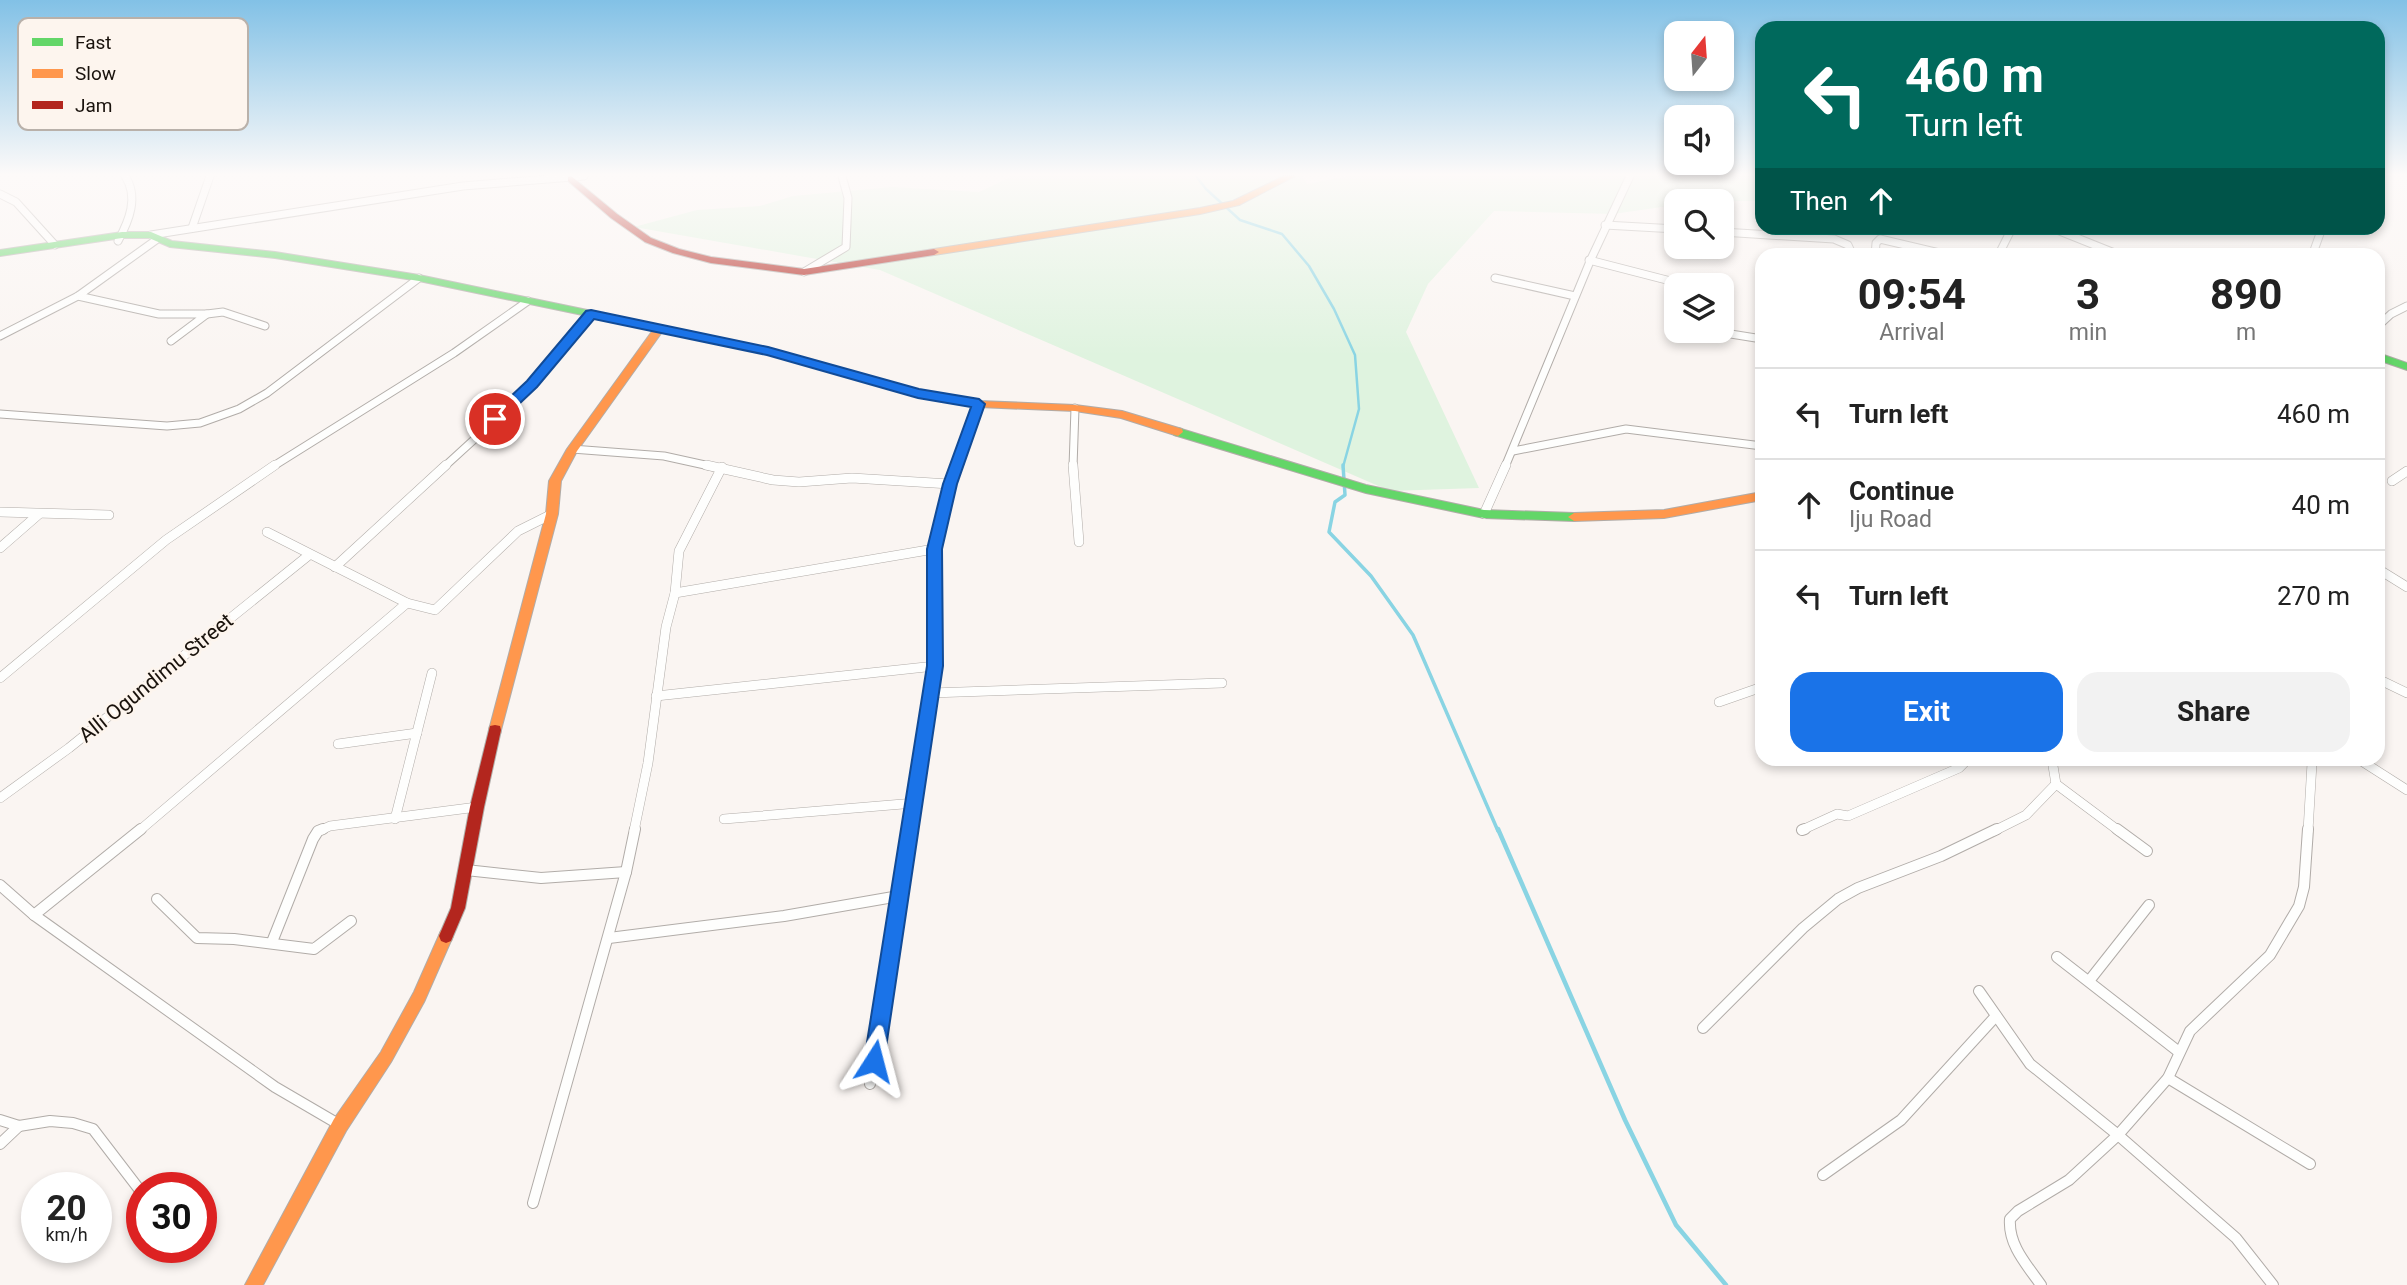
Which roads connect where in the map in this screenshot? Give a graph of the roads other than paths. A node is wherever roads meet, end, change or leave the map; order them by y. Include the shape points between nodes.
1 (47, 236) edge
2 (157, 236) edge
3 (645, 236) edge
4 (846, 236) edge
5 (1038, 236) edge
6 (1600, 236) edge
7 (1804, 236) edge
8 (2072, 236) edge
9 (153, 237) junction
10 (120, 238) junction
11 (55, 245) junction
12 (1849, 248) edge
13 (1876, 248) edge
14 (1918, 248) edge
15 (2102, 248) edge
16 (0, 255) edge
17 (1590, 260) junction
18 (804, 272) junction
19 (419, 278) junction
20 (1495, 278) dead end
21 (1664, 278) edge
22 (78, 296) junction
23 (1575, 296) junction
24 (528, 301) junction
25 (2407, 306) edge
26 (207, 314) junction
27 (591, 314) junction
28 (2385, 320) edge
29 (265, 326) dead end
30 (660, 328) junction
31 (1734, 335) edge
32 (0, 336) edge
33 (1755, 338) edge
34 (171, 341) dead end
35 (2385, 359) edge
36 (2407, 367) edge
37 (979, 404) junction
38 (1075, 408) junction
39 (0, 414) edge
40 (1755, 445) edge
41 (572, 449) junction
42 (1513, 451) junction
43 (722, 467) junction
44 (2407, 471) edge
45 (2392, 481) dead end
46 (950, 484) junction
47 (1755, 497) edge
48 (0, 512) edge
49 (39, 514) junction
50 (552, 514) junction
51 (1484, 514) junction
52 (110, 515) dead end
53 (267, 532) dead end
54 (1079, 542) dead end
55 (0, 548) edge
56 (934, 549) junction
57 (309, 555) junction
58 (335, 567) junction
59 (2385, 573) edge
60 (2407, 587) edge
61 (675, 593) junction
62 (407, 603) junction
63 (935, 666) junction
64 (432, 673) dead end
65 (0, 678) edge
66 (1222, 683) dead end
67 (2385, 683) edge
68 (1755, 690) edge
69 (931, 693) junction
70 (2407, 694) edge
71 (656, 696) junction
72 (1719, 702) dead end
73 (417, 733) junction
74 (338, 744) dead end
75 (1961, 766) edge
76 (2053, 766) edge
77 (2312, 766) edge
78 (2369, 766) edge
79 (2056, 784) junction
80 (2407, 790) edge
81 (0, 798) edge
82 (915, 803) junction
83 (477, 807) junction
84 (395, 819) junction
85 (724, 819) dead end
86 (1802, 830) dead end
87 (2147, 851) dead end
88 (466, 870) junction
89 (626, 872) junction
90 (0, 885) edge
91 (899, 896) junction
92 (157, 899) dead end
93 (2149, 905) dead end
94 (34, 915) junction
95 (351, 920) dead end
96 (609, 938) junction
97 (272, 942) junction
98 (2057, 957) dead end
99 (2089, 981) junction
100 (1979, 991) dead end
101 (1996, 1016) junction
102 (1703, 1028) dead end
103 (2179, 1052) junction
104 (2168, 1077) junction
105 (870, 1084) dead end
106 (0, 1120) edge
107 (340, 1125) junction
108 (19, 1126) junction
109 (2118, 1135) junction
110 (0, 1143) edge
111 (2310, 1164) dead end
112 (126, 1172) edge
113 (1823, 1175) dead end
114 (533, 1203) dead end
115 (254, 1285) edge
116 (2041, 1285) edge
117 (2273, 1285) edge

1 - 11 street
2 - 9 street
3 - 18 main road via 663,247
4 - 18 street via 846,247
5 - 18 main road
6 - 17 street
7 - 12 street via 1825,237
8 - 15 street
9 - 10 main road
9 - 19 main road via 170,244 350,265
9 - 22 street
10 - 11 main road
10 - 16 main road
11 - 16 main road
13 - 14 street via 1880,239
17 - 21 street
17 - 23 street
19 - 24 main road
19 - 39 street via 267,393 200,423 148,425
20 - 23 street
22 - 26 street via 148,311
22 - 32 street
23 - 42 street
24 - 27 main road
24 - 65 street via 426,373 223,498
25 - 28 street
26 - 29 street via 223,312
26 - 34 street
27 - 30 main road
27 - 58 street via 513,403
30 - 37 main road via 768,351 918,394
30 - 41 main road
31 - 33 street
35 - 36 main road
37 - 38 main road
37 - 46 street
38 - 51 main road via 1122,415 1366,489
38 - 54 street via 1073,481
40 - 42 street via 1626,429
41 - 43 street via 664,456
41 - 50 main road via 555,481
42 - 51 street
43 - 46 street via 799,482 852,478
43 - 61 street via 679,551
44 - 45 street
46 - 56 street
47 - 51 main road via 1664,514 1599,518
48 - 49 street
49 - 52 street
49 - 55 street
50 - 62 street via 518,531 435,610
50 - 83 main road via 514,647
53 - 57 street
56 - 61 street
56 - 63 street
57 - 58 street
57 - 81 street, Alli Ogundimu Street
58 - 62 street
59 - 60 street
61 - 71 street
62 - 94 street
63 - 69 street
63 - 71 street
64 - 73 street
66 - 69 street
67 - 70 street
68 - 72 street
69 - 82 street
71 - 89 street
73 - 74 street
73 - 84 street
75 - 86 street via 1848,816 1837,814
76 - 79 street
77 - 103 street via 2299,906 2270,955 2190,1031
78 - 80 street
79 - 87 street
79 - 102 street via 2026,815 1839,899 1803,928
82 - 85 street
82 - 91 street
83 - 84 street
83 - 88 main road
84 - 97 street via 318,831
88 - 89 street via 541,878
88 - 107 main road via 458,908 419,997
89 - 96 street
90 - 94 street
91 - 96 street
91 - 105 street
92 - 97 street via 197,938
93 - 99 street
94 - 107 street via 275,1087
95 - 97 street via 314,949
96 - 114 street
98 - 99 street
99 - 103 street
100 - 101 street
101 - 109 street via 2030,1064
101 - 113 street via 1901,1120
103 - 104 street
104 - 109 street
104 - 111 street
106 - 108 street
107 - 115 main road
108 - 110 street
108 - 112 street via 50,1121 93,1129
109 - 116 street via 2069,1180 2010,1219 2015,1249
109 - 117 street via 2236,1238

